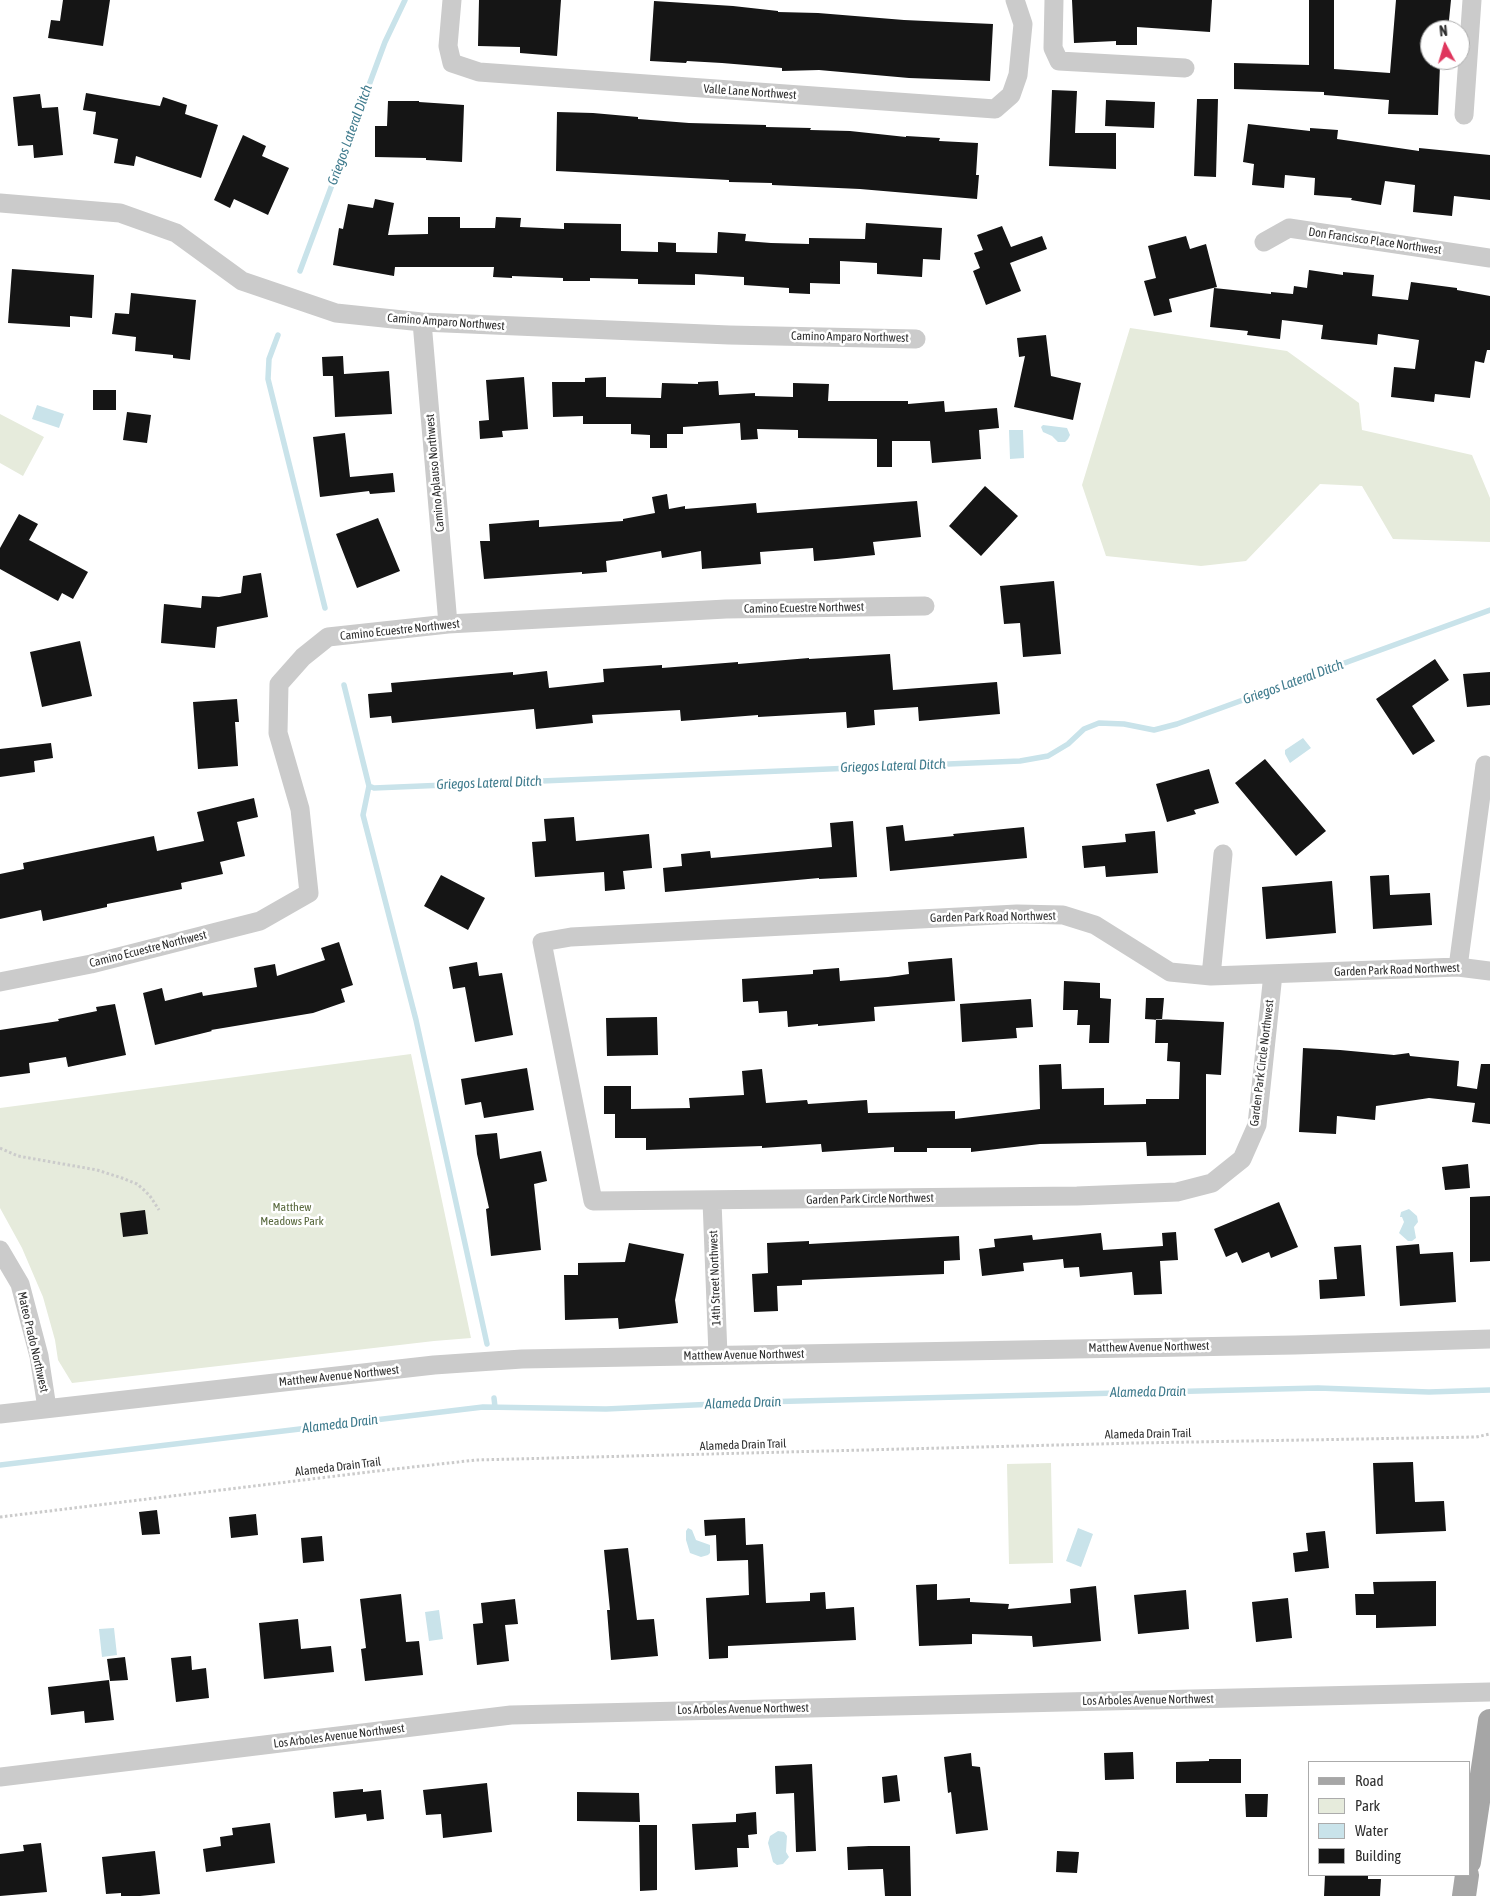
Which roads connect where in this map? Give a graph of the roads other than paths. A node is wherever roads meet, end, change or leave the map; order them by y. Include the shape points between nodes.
1 (452, 0) edge
2 (1014, 0) edge
3 (1054, 0) edge
4 (1472, 0) edge
5 (1186, 68) dead end
6 (1464, 115) dead end
7 (0, 203) edge
8 (1264, 242) dead end
9 (1490, 258) edge
10 (422, 322) junction
11 (916, 339) dead end
12 (926, 606) dead end
13 (448, 624) junction
14 (1485, 765) dead end
15 (1224, 854) dead end
16 (571, 937) joint
17 (1458, 967) junction
18 (1490, 971) edge
19 (1273, 974) junction
20 (1211, 976) junction
21 (0, 982) edge
22 (712, 1201) junction
23 (0, 1250) edge
24 (1490, 1339) edge
25 (718, 1355) junction
26 (47, 1408) junction
27 (0, 1414) edge
28 (1490, 1692) edge
29 (1490, 1721) edge
30 (0, 1778) edge
31 (1470, 1855) edge
32 (1467, 1876) edge
33 (1464, 1896) edge

1 - 2 street, Valle Lane Northwest via 448,46 452,63 480,72 995,109 1012,95 1018,75 1023,24
3 - 5 street via 1053,48 1059,61
4 - 6 street
7 - 10 street, Camino Amparo Northwest via 120,213 176,233 242,281 336,312
8 - 9 street, Don Francisco Place Northwest via 1289,228
10 - 11 street, Camino Amparo Northwest
10 - 13 street, Camino Aplauso Northwest
12 - 13 street, Camino Ecuestre Northwest via 726,608
13 - 21 street, Camino Ecuestre Northwest via 328,637 302,658 279,684 278,733 300,809 309,893 260,921 91,964
14 - 17 street
15 - 20 street
16 - 20 street, Garden Park Road Northwest via 1017,914 1063,915 1095,925 1170,972
16 - 22 street, Garden Park Circle Northwest via 542,942 593,1201
17 - 18 street, Garden Park Road Northwest
17 - 19 street, Garden Park Road Northwest
19 - 20 street, Garden Park Road Northwest
19 - 22 street, Garden Park Circle Northwest via 1257,1126 1242,1159 1212,1183 1177,1192 1076,1196
22 - 25 street, 14th Street Northwest
23 - 26 street, Mateo Prado Northwest via 20,1284
24 - 25 street, Matthew Avenue Northwest
25 - 26 street, Matthew Avenue Northwest via 477,1361
26 - 27 street, Matthew Avenue Northwest
28 - 30 street, Los Arboles Avenue Northwest via 511,1715
29 - 31 main road
32 - 33 main road

